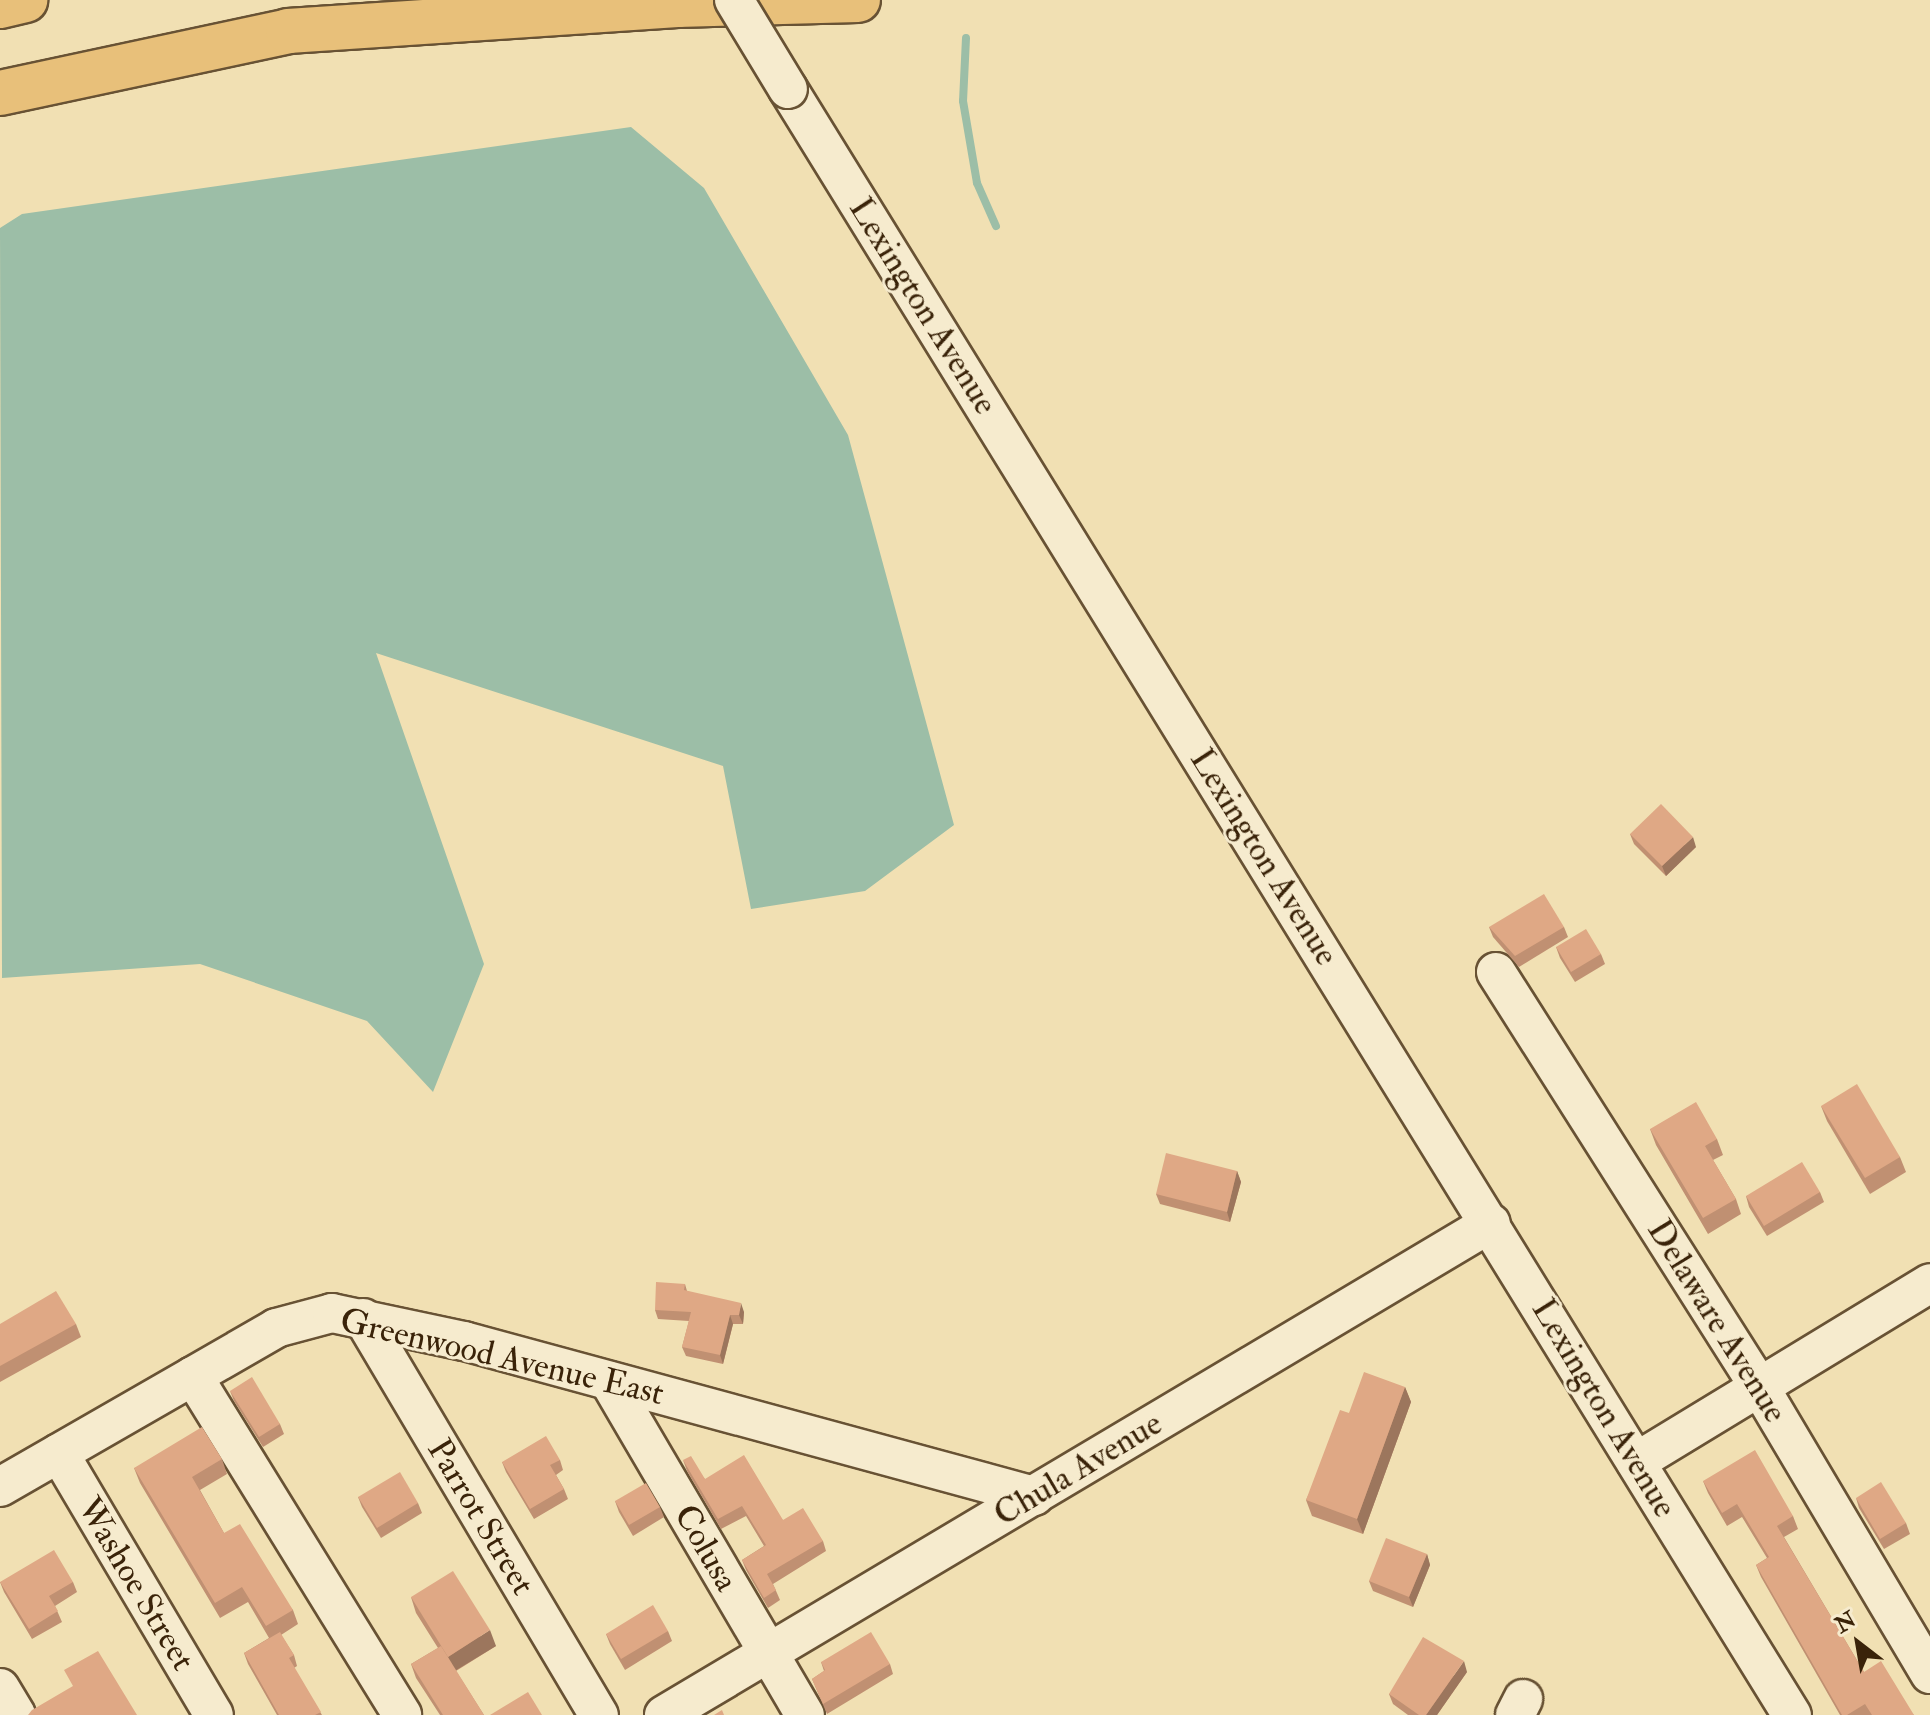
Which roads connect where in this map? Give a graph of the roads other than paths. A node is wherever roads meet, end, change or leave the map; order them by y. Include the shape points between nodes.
1 (25, 0) edge
2 (734, 0) edge
3 (858, 0) edge
4 (0, 6) edge
5 (0, 93) edge
6 (1496, 972) dead end
7 (1491, 1223) junction
8 (1930, 1283) edge
9 (363, 1318) junction
10 (193, 1376) junction
11 (609, 1381) junction
12 (1759, 1386) junction
13 (59, 1453) junction
14 (1636, 1462) junction
15 (0, 1487) edge
16 (1034, 1496) junction
17 (766, 1651) junction
18 (1930, 1674) edge
19 (0, 1688) edge
20 (16, 1715) edge
21 (214, 1715) edge
22 (402, 1715) edge
23 (599, 1715) edge
24 (664, 1715) edge
25 (805, 1715) edge
26 (1792, 1715) edge

1 - 4 highway
2 - 7 street, Lexington Avenue, bridge
3 - 5 highway via 677,5 288,31
6 - 12 street, Delaware Avenue
7 - 14 street, Lexington Avenue
7 - 16 street, Chula Avenue
8 - 12 street
9 - 10 street, Greenwood Avenue East via 332,1313 276,1328
9 - 11 street, Greenwood Avenue East
9 - 23 street, Parrot Street
10 - 13 street, Greenwood Avenue East
10 - 22 street
11 - 16 street, Greenwood Avenue East
11 - 17 street, Colusa
12 - 14 street
12 - 18 street, Delaware Avenue
13 - 15 street, Greenwood Avenue East
13 - 21 street, Washoe Street
14 - 26 street, Lexington Avenue
16 - 17 street, Chula Avenue
17 - 24 street, Chula Avenue
17 - 25 street, Colusa
19 - 20 street

